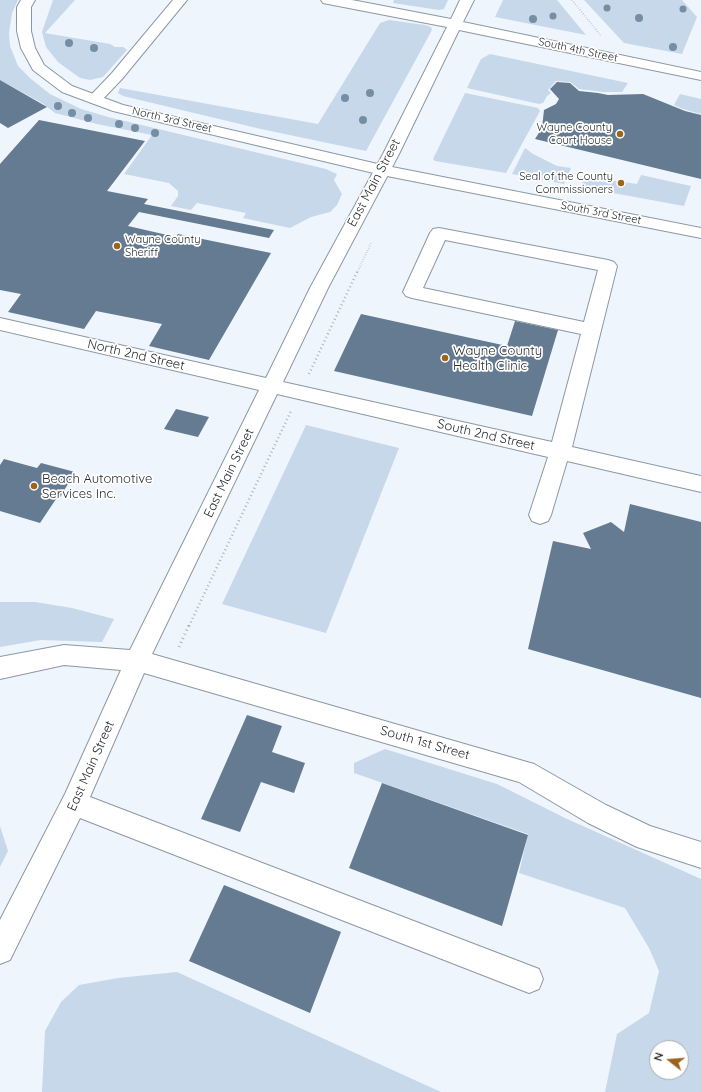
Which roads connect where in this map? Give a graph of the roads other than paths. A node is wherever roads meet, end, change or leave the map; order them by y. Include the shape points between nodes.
1 (28, 0) edge
2 (180, 0) edge
3 (328, 0) edge
4 (468, 0) edge
5 (383, 4) edge
6 (455, 25) junction
7 (701, 76) edge
8 (95, 99) junction
9 (382, 170) junction
10 (701, 233) edge
11 (0, 324) edge
12 (592, 330) junction
13 (271, 385) junction
14 (560, 452) junction
15 (701, 484) edge
16 (540, 516) dead end
17 (137, 661) junction
18 (0, 668) edge
19 (74, 803) junction
20 (701, 854) edge
21 (0, 950) edge
22 (529, 979) dead end

1 - 8 street, North 3rd Street via 24,7 24,31 28,48 38,67 67,89
2 - 8 street
3 - 5 street, South 4th Street
4 - 6 street, East Main Street
5 - 6 street, South 4th Street
6 - 7 street, South 4th Street
6 - 9 street, East Main Street
8 - 9 street, North 3rd Street via 118,108
9 - 10 street, South 3rd Street
9 - 13 street, East Main Street via 322,281
11 - 13 street, North 2nd Street
12 - 12 street via 608,266 439,233 412,292
12 - 14 street
13 - 14 street, South 2nd Street
13 - 17 street, East Main Street
14 - 15 street, South 2nd Street
14 - 16 street
17 - 18 street, South 1st Street via 64,656
17 - 19 street, East Main Street
17 - 20 street, South 1st Street via 526,772 597,814 646,838
19 - 21 street, East Main Street
19 - 22 street

